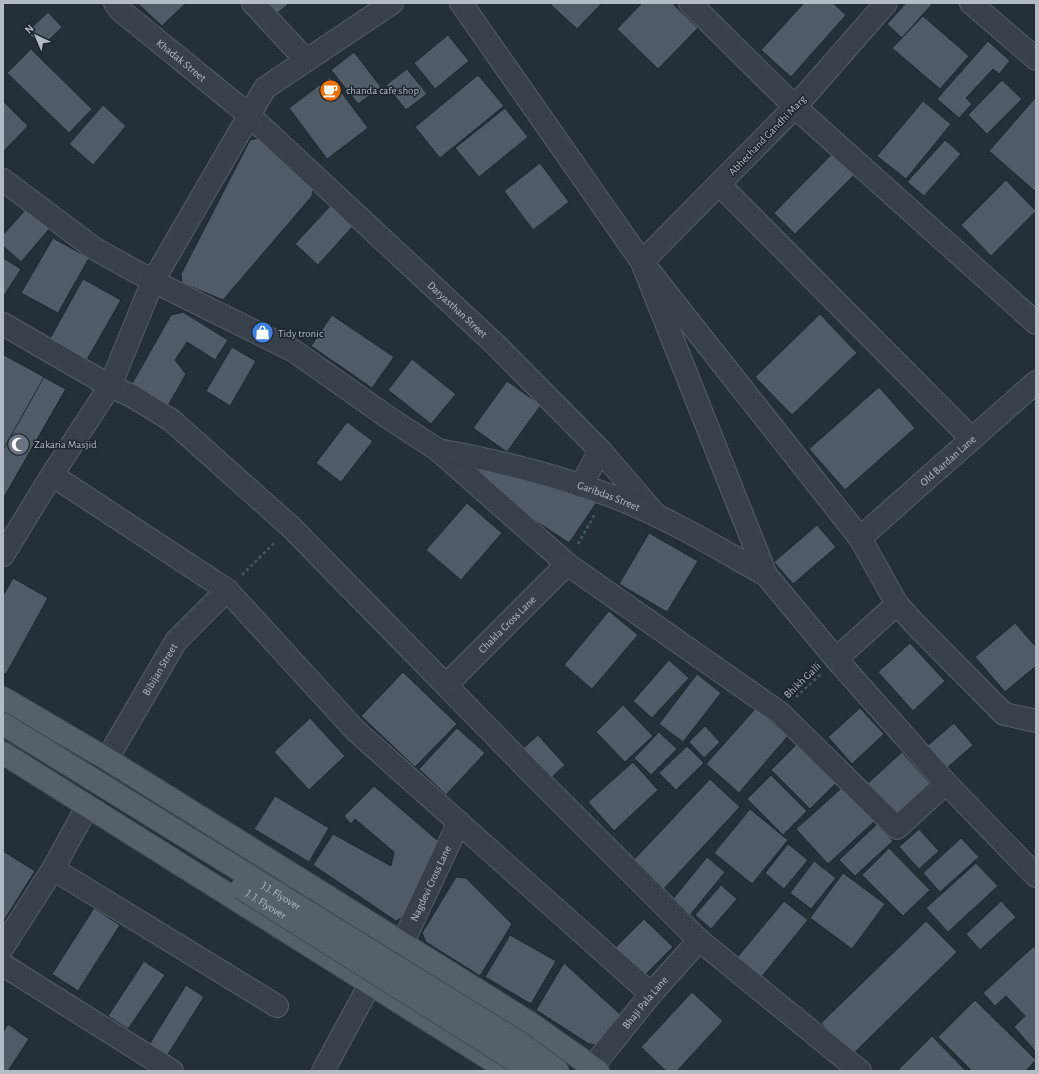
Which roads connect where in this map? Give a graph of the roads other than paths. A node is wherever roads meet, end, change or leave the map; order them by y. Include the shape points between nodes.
1 (115, 3) edge
2 (253, 3) edge
3 (392, 3) edge
4 (461, 3) edge
5 (690, 3) edge
6 (886, 3) edge
7 (971, 3) edge
8 (1036, 59) edge
9 (306, 60) junction
10 (795, 107) junction
11 (249, 116) junction
12 (3, 180) edge
13 (719, 184) junction
14 (642, 262) junction
15 (152, 281) junction
16 (1036, 323) edge
17 (3, 324) edge
18 (1036, 382) edge
19 (110, 386) junction
20 (972, 439) junction
21 (438, 450) junction
22 (600, 450) junction
23 (52, 475) junction
24 (581, 486) junction
25 (654, 514) junction
26 (860, 538) junction
27 (3, 555) edge
28 (567, 564) junction
29 (766, 575) junction
30 (227, 590) junction
31 (897, 604) junction
32 (836, 658) junction
33 (446, 685) junction
34 (3, 698) edge
35 (1036, 721) edge
36 (3, 724) edge
37 (3, 739) edge
38 (3, 753) edge
39 (107, 759) junction
40 (946, 783) junction
41 (87, 807) junction
42 (458, 822) junction
43 (53, 869) junction
44 (1036, 876) edge
45 (699, 940) junction
46 (402, 944) junction
47 (3, 947) edge
48 (3, 965) edge
49 (370, 984) junction
50 (651, 994) junction
51 (277, 1006) dead end
52 (596, 1069) edge
53 (172, 1071) edge
54 (323, 1071) edge
55 (509, 1071) edge
56 (528, 1071) edge
57 (558, 1071) edge
58 (860, 1071) edge

1 - 11 street, Khadak Street via 120,10
2 - 9 street
3 - 9 street
4 - 14 street
5 - 10 street
6 - 10 street, Abhechand Gandhi Marg
7 - 8 street
9 - 11 street via 265,88
10 - 13 street, Abhechand Gandhi Marg
10 - 16 street
11 - 15 street
11 - 22 street, Daryasthan Street via 496,346
12 - 15 street via 95,249
13 - 14 street, Abhechand Gandhi Marg
13 - 20 street
14 - 26 street
14 - 29 street
15 - 19 street
15 - 21 street via 294,351
17 - 19 street
18 - 20 street, Old Bardan Lane
19 - 23 street
19 - 33 street via 171,420 291,527
20 - 26 street, Old Bardan Lane
21 - 24 street, Garibdas Street via 486,459
21 - 28 street
22 - 24 street
22 - 25 street, Daryasthan Street
23 - 27 street
23 - 30 street
24 - 25 street, Garibdas Street
25 - 29 street, Garibdas Street
26 - 31 street
28 - 33 street, Chakla Cross Lane
28 - 40 street via 780,713 897,828
29 - 32 street
30 - 39 street, Bibijan Street via 176,641
30 - 42 street via 356,731
31 - 32 street
31 - 35 street via 1004,714
32 - 40 street
33 - 45 street
34 - 39 main road
36 - 57 main road, J.J. Flyover, bridge via 517,1041
37 - 56 main road, J. J. Flyover, bridge
38 - 41 main road
39 - 46 main road
40 - 44 street
41 - 43 street
41 - 49 main road
42 - 46 street, Nagdevi Cross Lane
42 - 50 street
43 - 47 street
43 - 51 street
45 - 50 street, Bhaji Pala Lane
45 - 58 street
46 - 52 main road via 530,1023
48 - 53 street
49 - 54 street
49 - 55 main road
50 - 52 street, Bhaji Pala Lane

